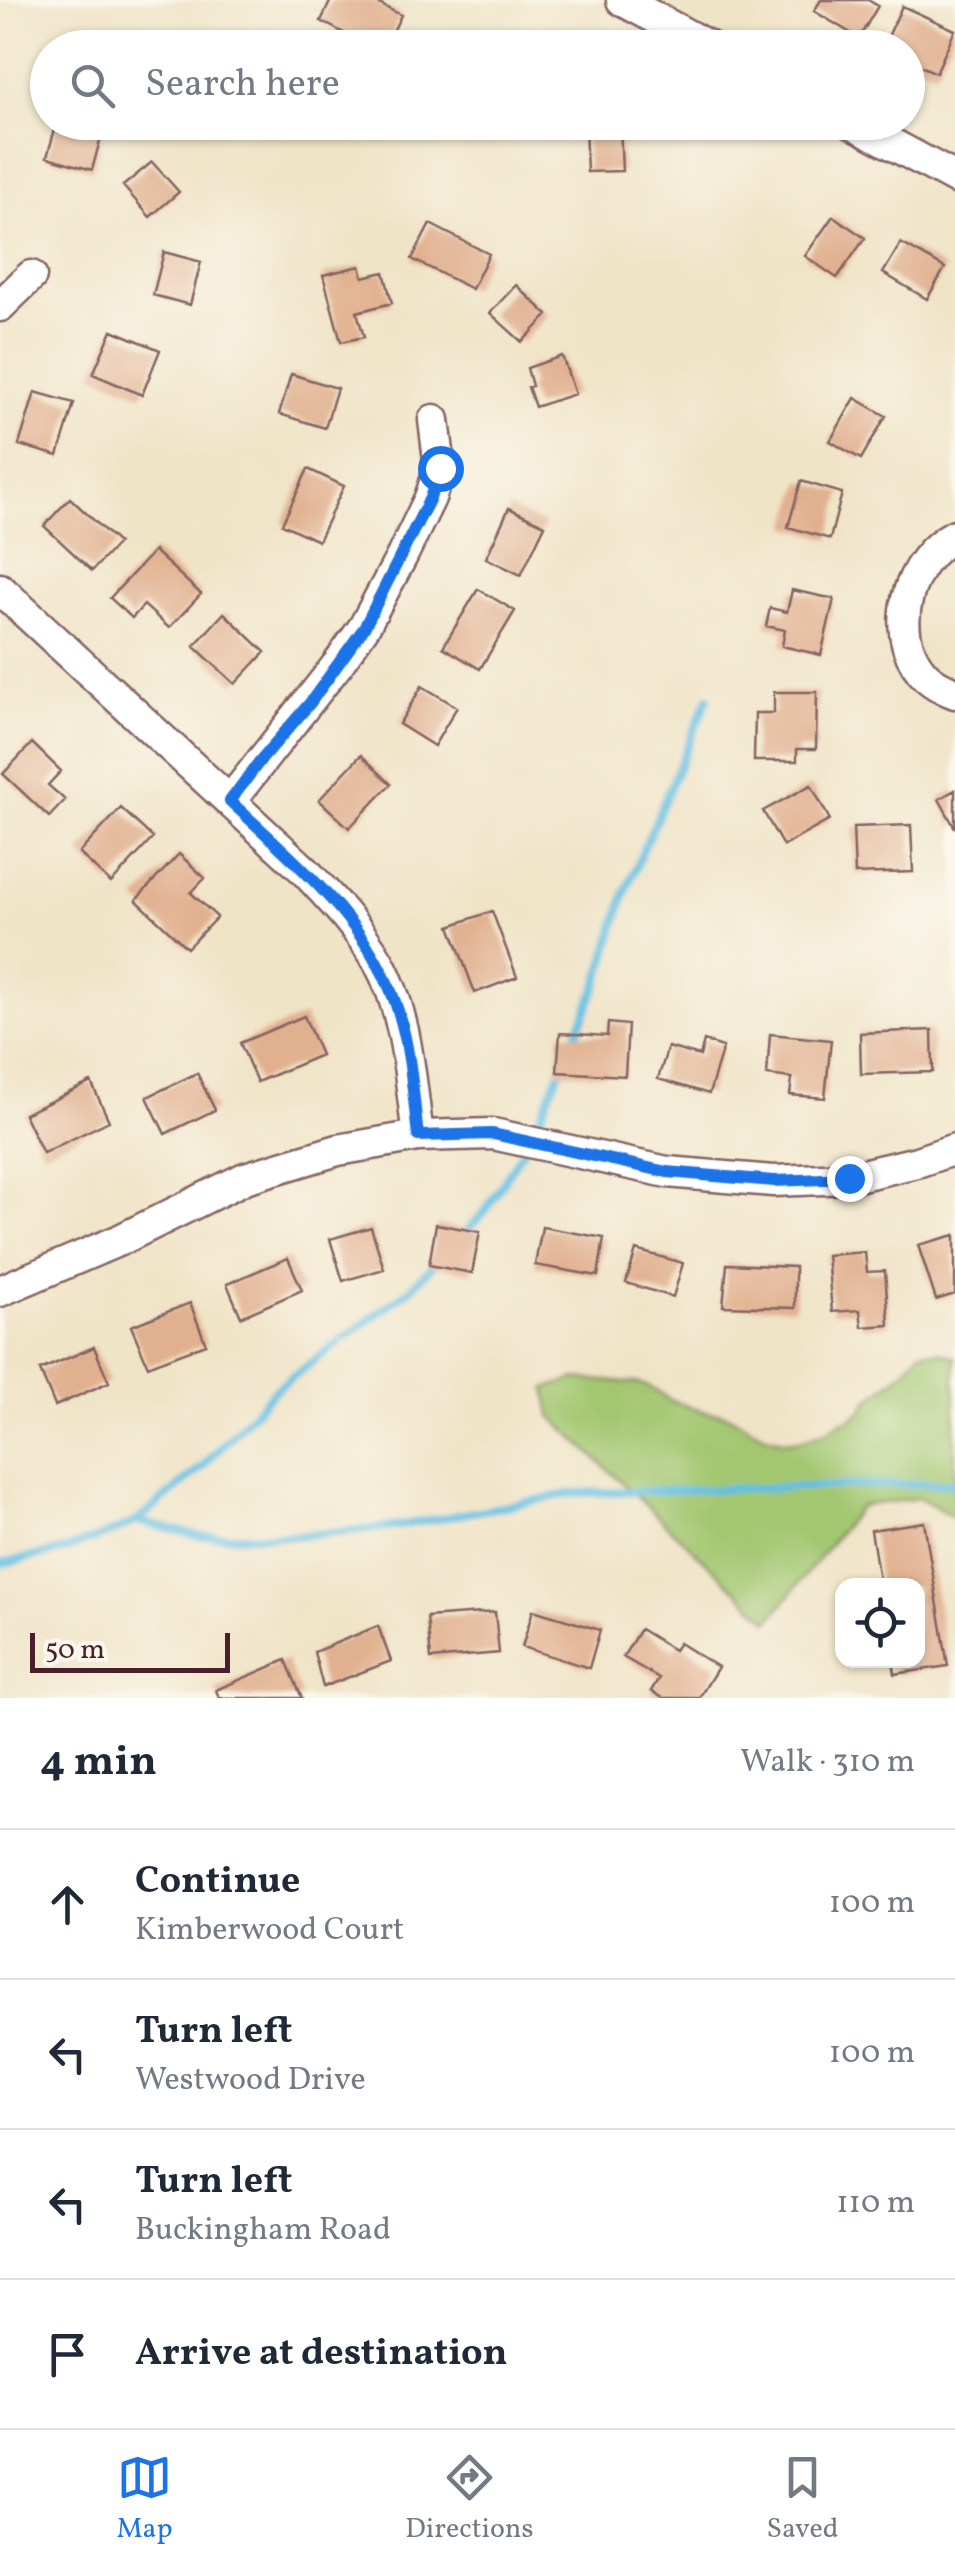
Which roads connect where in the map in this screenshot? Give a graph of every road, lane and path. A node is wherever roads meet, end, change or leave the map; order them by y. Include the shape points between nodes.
1 (622, 0) edge
2 (678, 30) edge
3 (885, 140) edge
4 (955, 178) edge
5 (31, 276) dead end
6 (0, 306) edge
7 (434, 420) dead end
8 (955, 535) edge
9 (0, 589) edge
10 (955, 693) edge
11 (230, 801) junction
12 (418, 1136) junction
13 (955, 1150) edge
14 (3, 1280) edge

1 - 2 street
3 - 4 street
5 - 6 street
7 - 11 street via 440,468 430,498 364,628
8 - 10 street via 923,561 911,583 905,636 920,671
9 - 11 street
11 - 12 street via 325,892 379,963 399,1014
12 - 13 street via 493,1134 667,1172 774,1181 849,1178
12 - 14 street via 338,1150 245,1178 120,1240

